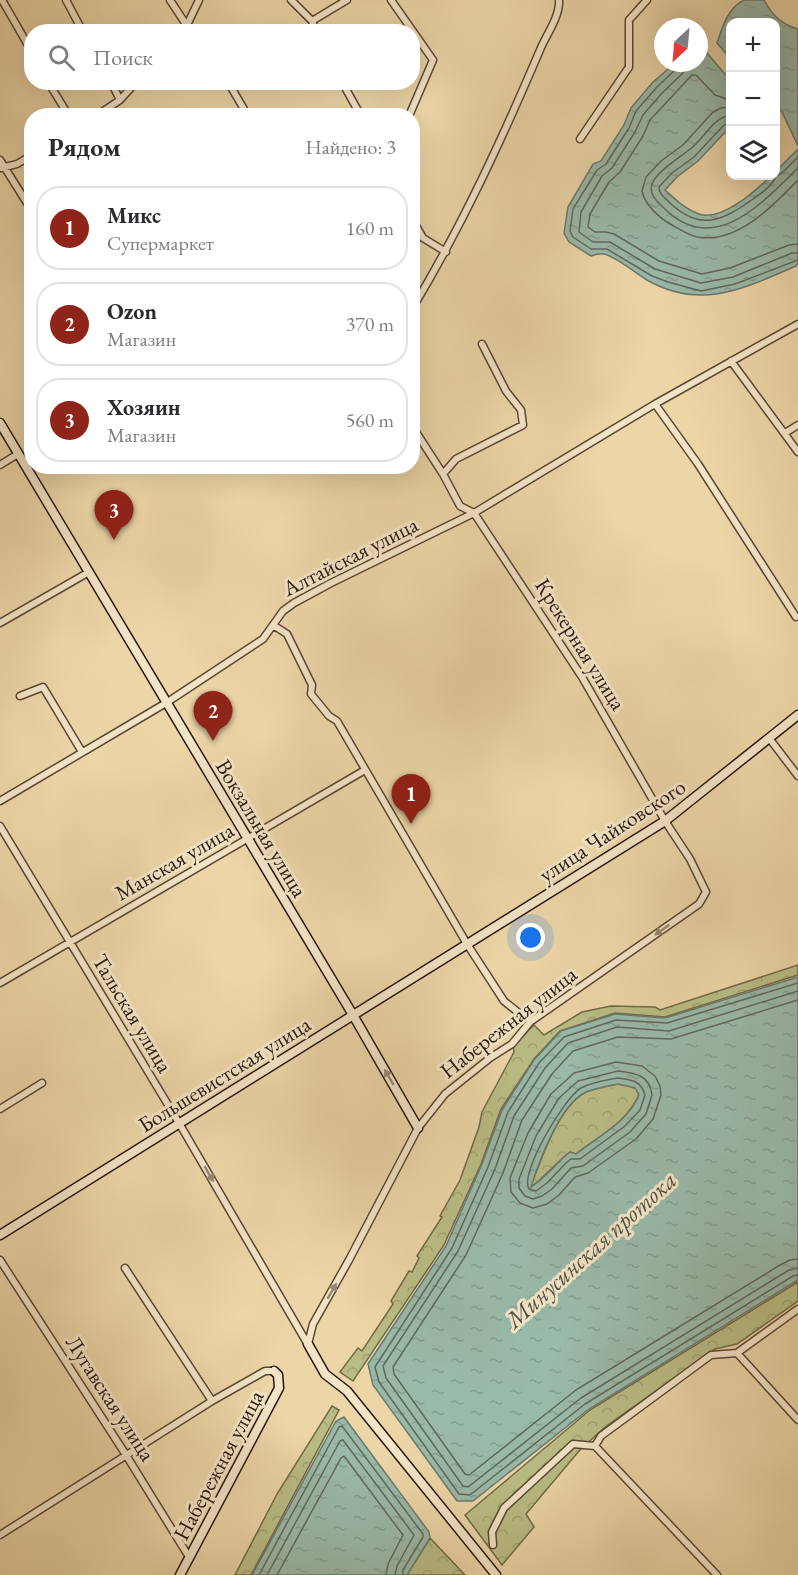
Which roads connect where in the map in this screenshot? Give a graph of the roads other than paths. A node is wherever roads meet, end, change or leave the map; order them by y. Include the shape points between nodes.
1 (2, 0) edge
2 (66, 0) edge
3 (170, 0) edge
4 (199, 0) edge
5 (291, 0) edge
6 (348, 0) edge
7 (391, 0) edge
8 (559, 0) edge
9 (648, 0) edge
10 (312, 21) junction
11 (79, 24) edge
12 (186, 24) edge
13 (190, 24) edge
14 (313, 24) edge
15 (408, 24) edge
16 (24, 38) edge
17 (420, 40) edge
18 (53, 90) edge
19 (115, 90) edge
20 (129, 90) edge
21 (233, 90) edge
22 (346, 90) edge
23 (120, 100) junction
24 (64, 108) edge
25 (108, 108) edge
26 (243, 108) edge
27 (357, 108) edge
28 (413, 108) edge
29 (580, 139) dead end
30 (24, 160) edge
31 (1, 165) edge
32 (24, 199) edge
33 (420, 233) edge
34 (446, 252) junction
35 (420, 296) edge
36 (798, 324) edge
37 (482, 345) dead end
38 (731, 361) junction
39 (655, 404) junction
40 (0, 423) edge
41 (798, 425) edge
42 (785, 433) junction
43 (420, 438) edge
44 (798, 452) edge
45 (18, 454) junction
46 (24, 464) edge
47 (0, 465) edge
48 (30, 474) edge
49 (443, 474) junction
50 (474, 513) junction
51 (89, 572) junction
52 (796, 617) dead end
53 (0, 622) edge
54 (273, 625) junction
55 (20, 696) dead end
56 (166, 703) junction
57 (798, 715) edge
58 (769, 738) junction
59 (82, 752) junction
60 (365, 770) junction
61 (798, 776) edge
62 (0, 801) edge
63 (665, 821) junction
64 (0, 826) edge
65 (248, 839) junction
66 (706, 892) joint
67 (69, 943) junction
68 (467, 944) junction
69 (0, 983) edge
70 (353, 1015) junction
71 (530, 1022) junction
72 (42, 1083) dead end
73 (0, 1109) edge
74 (179, 1124) junction
75 (418, 1128) junction
76 (0, 1235) edge
77 (0, 1260) edge
78 (125, 1268) dead end
79 (798, 1309) edge
80 (313, 1324) junction
81 (297, 1325) junction
82 (308, 1344) junction
83 (737, 1353) junction
84 (274, 1371) joint
85 (212, 1401) junction
86 (798, 1420) edge
87 (595, 1446) junction
88 (126, 1455) junction
89 (0, 1535) edge
90 (493, 1545) dead end
91 (189, 1557) junction
92 (180, 1575) edge
93 (496, 1575) edge
94 (717, 1575) edge

1 - 16 street
2 - 11 street
3 - 12 street
4 - 13 street
5 - 10 street
6 - 10 street
7 - 15 street
8 - 34 street via 560,8 503,137
9 - 29 street via 630,20 629,67
10 - 14 street
17 - 28 street via 434,60
18 - 24 street
19 - 23 street
20 - 23 street
21 - 26 street
22 - 27 street
23 - 25 street
30 - 31 street
31 - 32 street
33 - 34 street
34 - 35 street
36 - 38 street, Алтайская улица
37 - 49 street via 521,410 523,425 456,459
38 - 39 street, Алтайская улица
38 - 42 street
39 - 50 street, Алтайская улица
39 - 52 street
40 - 45 street, Вокзальная улица
41 - 42 street
42 - 44 street
43 - 49 street, Крекерная улица
45 - 46 street, Вокзальная улица
45 - 47 street
48 - 51 street, Вокзальная улица
49 - 50 street, Крекерная улица via 460,506
50 - 54 street, Алтайская улица via 331,583 283,611
50 - 63 street, Крекерная улица via 582,677
51 - 53 street
51 - 56 street, Вокзальная улица
54 - 56 street, Алтайская улица via 263,639
54 - 60 street via 287,633 312,685 311,694 328,716 337,721
55 - 59 street via 43,687
56 - 59 street, Алтайская улица
56 - 65 street, Вокзальная улица
57 - 58 street, улица Чайковского
58 - 61 street
58 - 63 street, улица Чайковского
59 - 62 street, Алтайская улица
60 - 65 street, Манская улица
60 - 68 street
63 - 66 street, Крекерная улица
63 - 68 street, улица Чайковского
64 - 67 street, Тальская улица
65 - 67 street, Манская улица
65 - 70 street, Вокзальная улица
66 -> 71 street, Набережная улица via 699,904
67 - 69 street, Манская улица
67 - 74 street, Тальская улица
68 - 70 street, Большевистская улица
68 - 71 street via 504,1001
70 - 74 street, Большевистская улица
75 -> 70 street, Вокзальная улица
71 - 75 street, Набережная улица via 512,1044 445,1094
72 - 73 street
74 - 76 street, Большевистская улица
74 -> 81 street, Тальская улица
80 -> 75 street, Набережная улица
77 - 88 street, Лугавская улица
78 - 85 street
79 - 83 street
80 - 81 street
80 - 82 street, Набережная улица
81 - 82 street, Тальская улица
82 - 93 street via 325,1374 347,1391
83 - 86 street
83 - 87 street via 711,1355 601,1436
84 - 85 street via 265,1371
84 - 91 street, Набережная улица via 279,1388
85 - 88 street
87 - 90 street via 573,1444 504,1508 492,1532
87 - 94 street
88 - 89 street
88 - 91 street, Лугавская улица
91 - 92 street, Набережная улица

